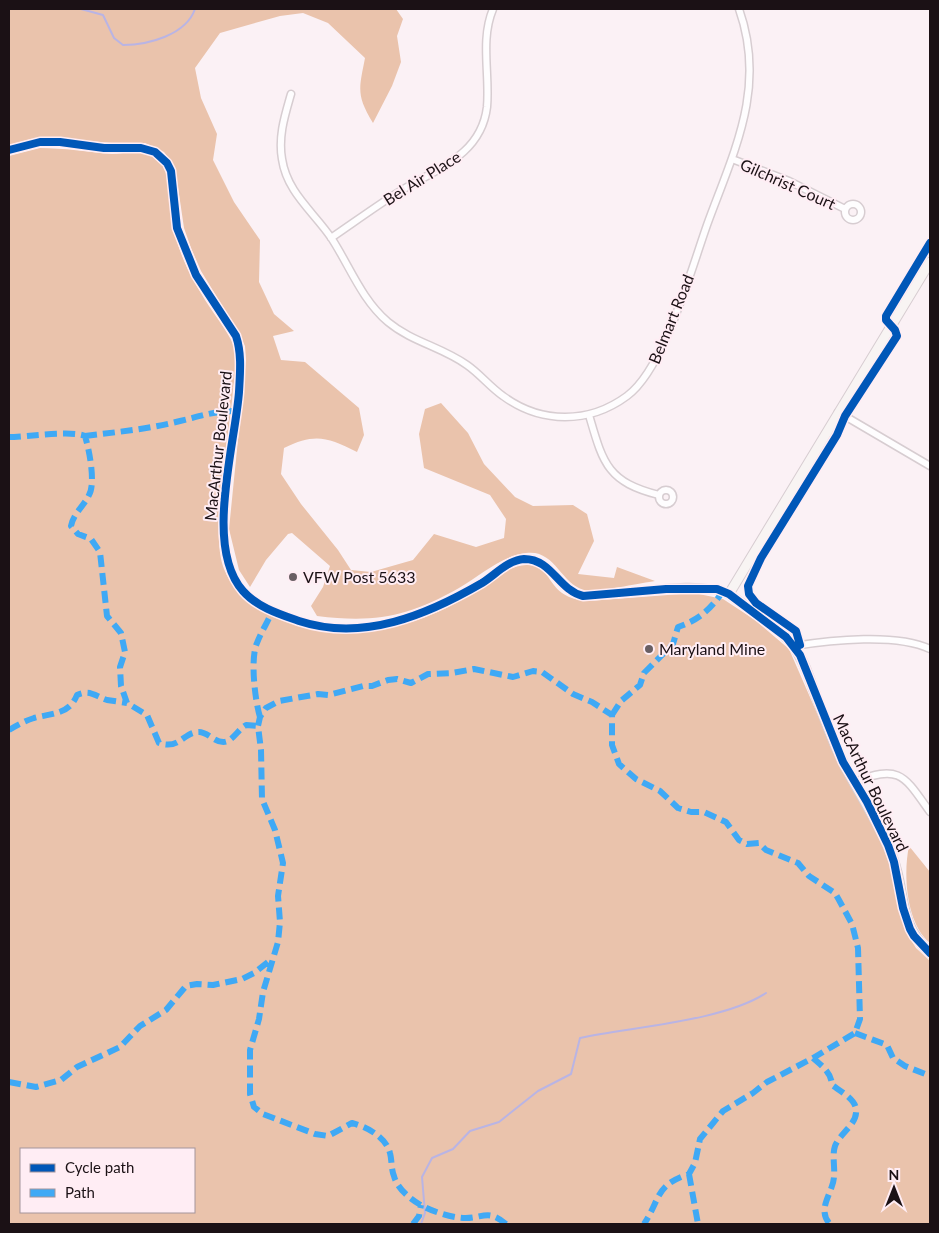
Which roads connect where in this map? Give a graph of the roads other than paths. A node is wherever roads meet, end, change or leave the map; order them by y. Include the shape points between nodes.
1 (493, 9) edge
2 (739, 9) edge
3 (291, 94) dead end
4 (9, 150) edge
5 (732, 159) junction
6 (845, 209) dead end
7 (331, 238) junction
8 (930, 262) edge
9 (838, 412) junction
10 (589, 415) junction
11 (930, 466) edge
12 (659, 496) dead end
13 (729, 594) junction
14 (794, 646) junction
15 (930, 649) edge
16 (855, 782) junction
17 (930, 812) edge
18 (930, 953) edge

1 - 7 street, Bel Air Place via 487,23 487,108 467,150 442,169 399,191
2 - 5 street, Belmart Road via 750,54 750,90 743,128
3 - 7 street, Belmart Road via 280,142 285,174 296,195
4 - 13 street, MacArthur Boulevard via 40,142 141,148 155,152 166,163 173,181 175,219 182,241 196,274 238,344 238,397 224,510 224,545 237,583 268,610 308,624 333,627 398,622 449,602 510,564 526,559 544,564 567,589 583,596 688,588 717,589
5 - 6 street, Gilchrist Court via 789,181
5 - 10 street, Belmart Road via 653,366 629,395
7 - 10 street, Belmart Road via 366,298 402,332 468,365 503,396 526,409 558,418
8 - 9 main road
9 - 11 street
9 - 13 main road
10 - 12 street via 599,451 613,474 636,490
13 - 14 main road, MacArthur Boulevard
14 - 15 street via 886,638
14 - 16 main road, MacArthur Boulevard via 843,762
16 - 17 street via 880,773 894,774 908,782
16 - 18 main road, MacArthur Boulevard via 874,815 894,862 910,929

